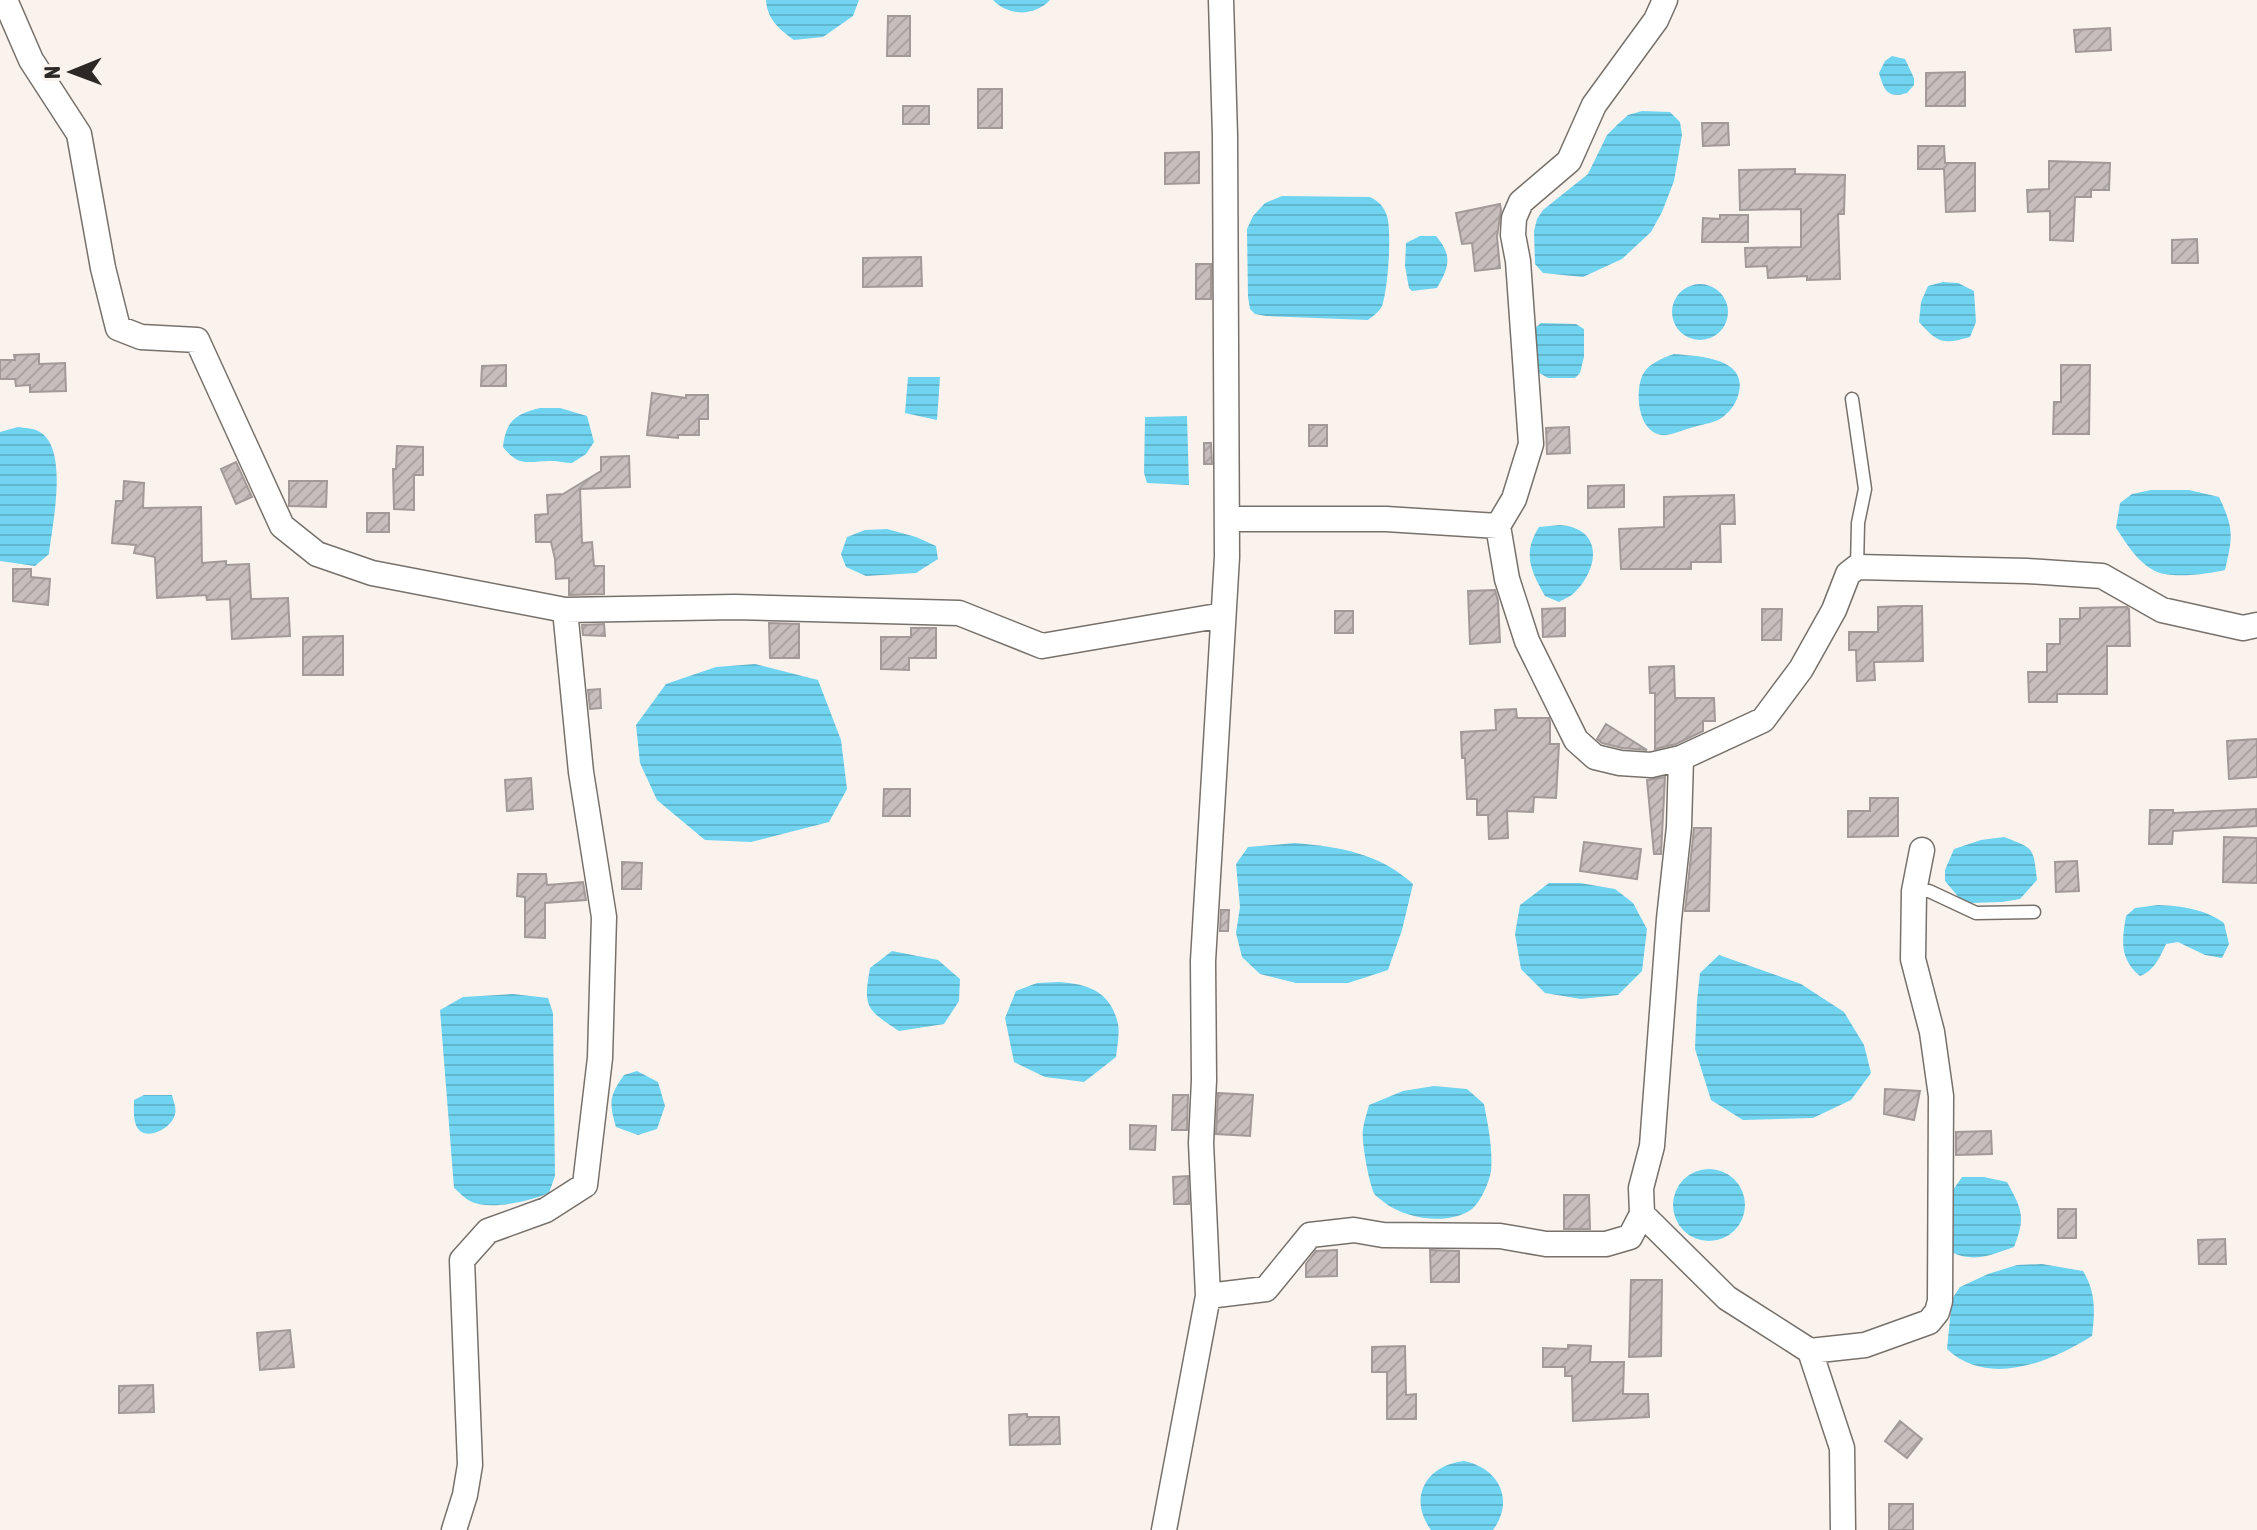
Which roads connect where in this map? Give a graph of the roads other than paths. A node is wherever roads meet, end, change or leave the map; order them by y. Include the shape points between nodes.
1 (5, 0) edge
2 (1221, 0) edge
3 (1665, 0) edge
4 (1852, 399) dead end
5 (1227, 519) junction
6 (1498, 526) junction
7 (1857, 567) junction
8 (565, 610) junction
9 (1223, 615) junction
10 (2257, 625) edge
11 (1681, 758) junction
12 (1922, 850) dead end
13 (1914, 891) junction
14 (2034, 912) dead end
15 (1642, 1214) junction
16 (1208, 1296) junction
17 (1810, 1351) junction
18 (454, 1530) edge
19 (1164, 1530) edge
20 (1843, 1530) edge

1 - 8 street via 31,60 79,134 118,328 141,337 197,340 282,526 317,554 372,573
2 - 5 street
3 - 6 street via 1594,105 1569,161 1521,202 1514,218 1531,444 1514,499
4 - 7 lane via 1865,489
5 - 6 street via 1386,519
5 - 9 street
6 - 11 street via 1507,579 1527,641 1576,740 1595,757 1620,763 1651,765
7 - 10 street via 2102,576 2162,610 2243,628
7 - 11 street via 1848,574 1801,669 1763,720
8 - 9 street via 735,607 959,613 1042,646
8 - 18 street via 581,772 604,917 600,1058 585,1185 546,1210 488,1231 462,1260 470,1465
9 - 16 street via 1203,961 1201,1143
11 - 15 street via 1652,1146 1641,1188
12 - 13 street
13 - 14 lane via 1946,897 1976,913
13 - 17 street via 1913,959 1941,1096 1940,1301 1929,1322 1865,1345
15 - 16 street via 1630,1237 1606,1244 1354,1230 1310,1235 1266,1289
15 - 17 street via 1727,1298
16 - 19 street
17 - 20 street via 1842,1448

